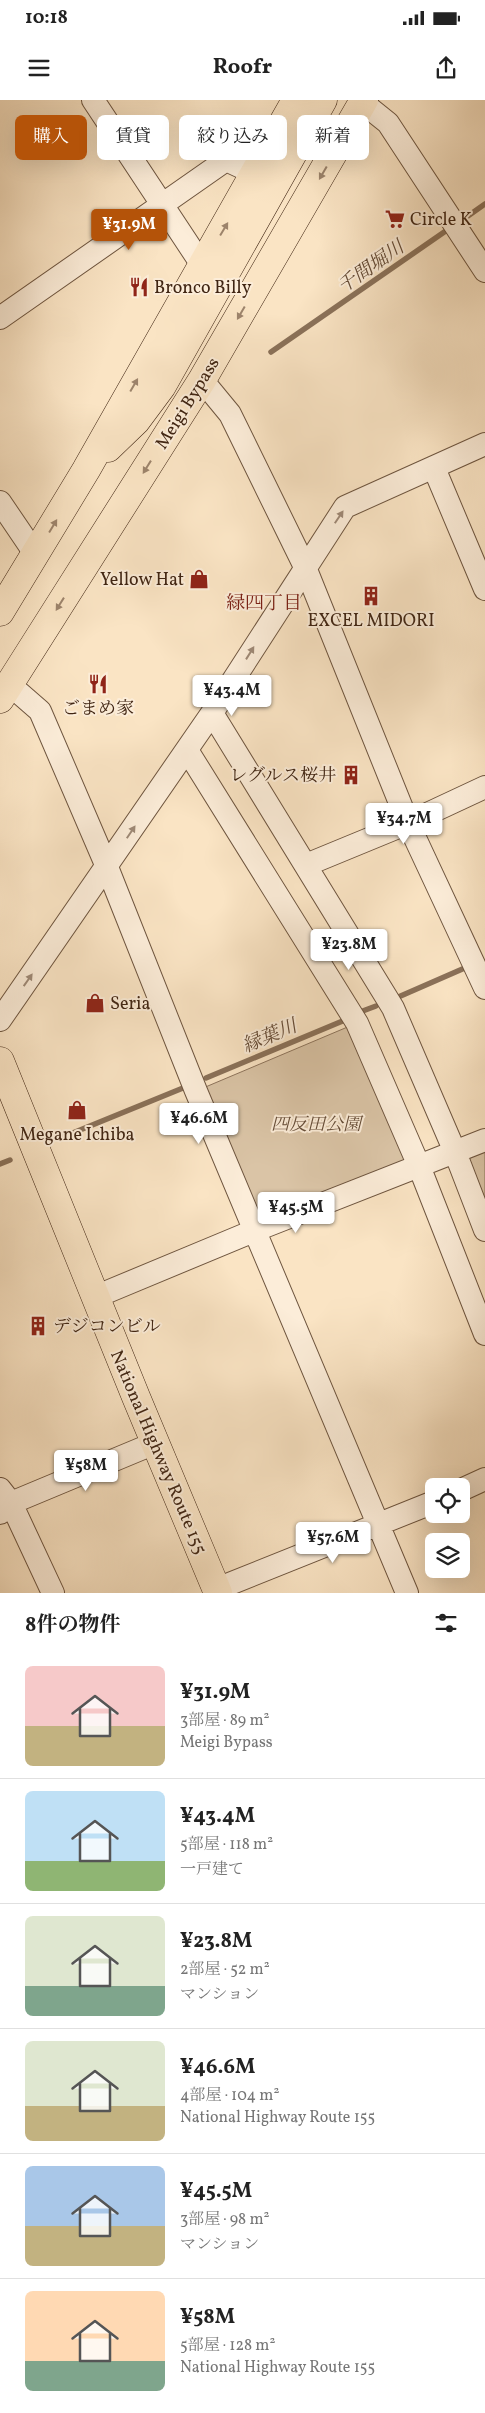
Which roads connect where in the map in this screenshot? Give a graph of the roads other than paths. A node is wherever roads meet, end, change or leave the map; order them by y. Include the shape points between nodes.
1 (93, 100) edge
2 (296, 100) edge
3 (324, 100) edge
4 (364, 101) edge
5 (256, 174) junction
6 (161, 206) junction
7 (202, 265) junction
8 (485, 272) edge
9 (0, 318) edge
10 (202, 380) junction
11 (485, 444) edge
12 (434, 468) junction
13 (86, 470) junction
14 (0, 502) edge
15 (36, 554) junction
16 (305, 567) junction
17 (485, 589) edge
18 (0, 612) edge
19 (5, 692) edge
20 (212, 713) junction
21 (187, 750) junction
22 (485, 788) edge
23 (408, 822) junction
24 (306, 865) junction
25 (107, 867) junction
26 (478, 951) edge
27 (485, 988) edge
28 (0, 1020) edge
29 (0, 1061) edge
30 (485, 1140) edge
31 (455, 1152) junction
32 (420, 1166) junction
33 (256, 1230) junction
34 (485, 1230) edge
35 (95, 1297) junction
36 (485, 1334) edge
37 (155, 1443) junction
38 (485, 1480) edge
39 (470, 1486) edge
40 (4, 1502) edge
41 (425, 1506) edge
42 (378, 1526) junction
43 (217, 1591) edge
44 (53, 1593) edge
45 (407, 1593) edge

1 - 6 street
2 - 5 highway
3 - 13 highway via 162,386 136,421
4 - 8 street via 388,123
4 -> 10 highway, Meigi Bypass
5 - 6 street via 226,160
7 -> 5 highway
6 - 7 street
6 - 9 street
13 -> 7 highway
10 - 16 street via 230,414
10 -> 19 highway, Meigi Bypass
11 - 12 street
16 -> 12 street via 345,508
12 - 17 street
15 -> 13 highway
14 - 15 street
15 - 18 highway
20 -> 16 street
16 - 23 street
19 - 25 street via 40,711
20 - 21 street
20 - 24 street
25 -> 21 street
21 - 32 street via 357,1023
22 - 23 street
23 - 24 street
23 - 26 street
24 - 31 street via 393,1008
28 -> 25 street
25 - 33 street via 196,1091
26 - 27 street
29 - 35 highway, National Highway Route 155
30 - 31 street
31 - 32 street
31 - 34 street
32 - 33 street
32 - 36 street
33 - 35 street
33 - 42 street
35 - 37 highway, National Highway Route 155
37 - 40 street
37 - 43 highway, National Highway Route 155
38 - 39 street
40 - 44 street
41 - 42 street
42 - 43 street
42 - 45 street

